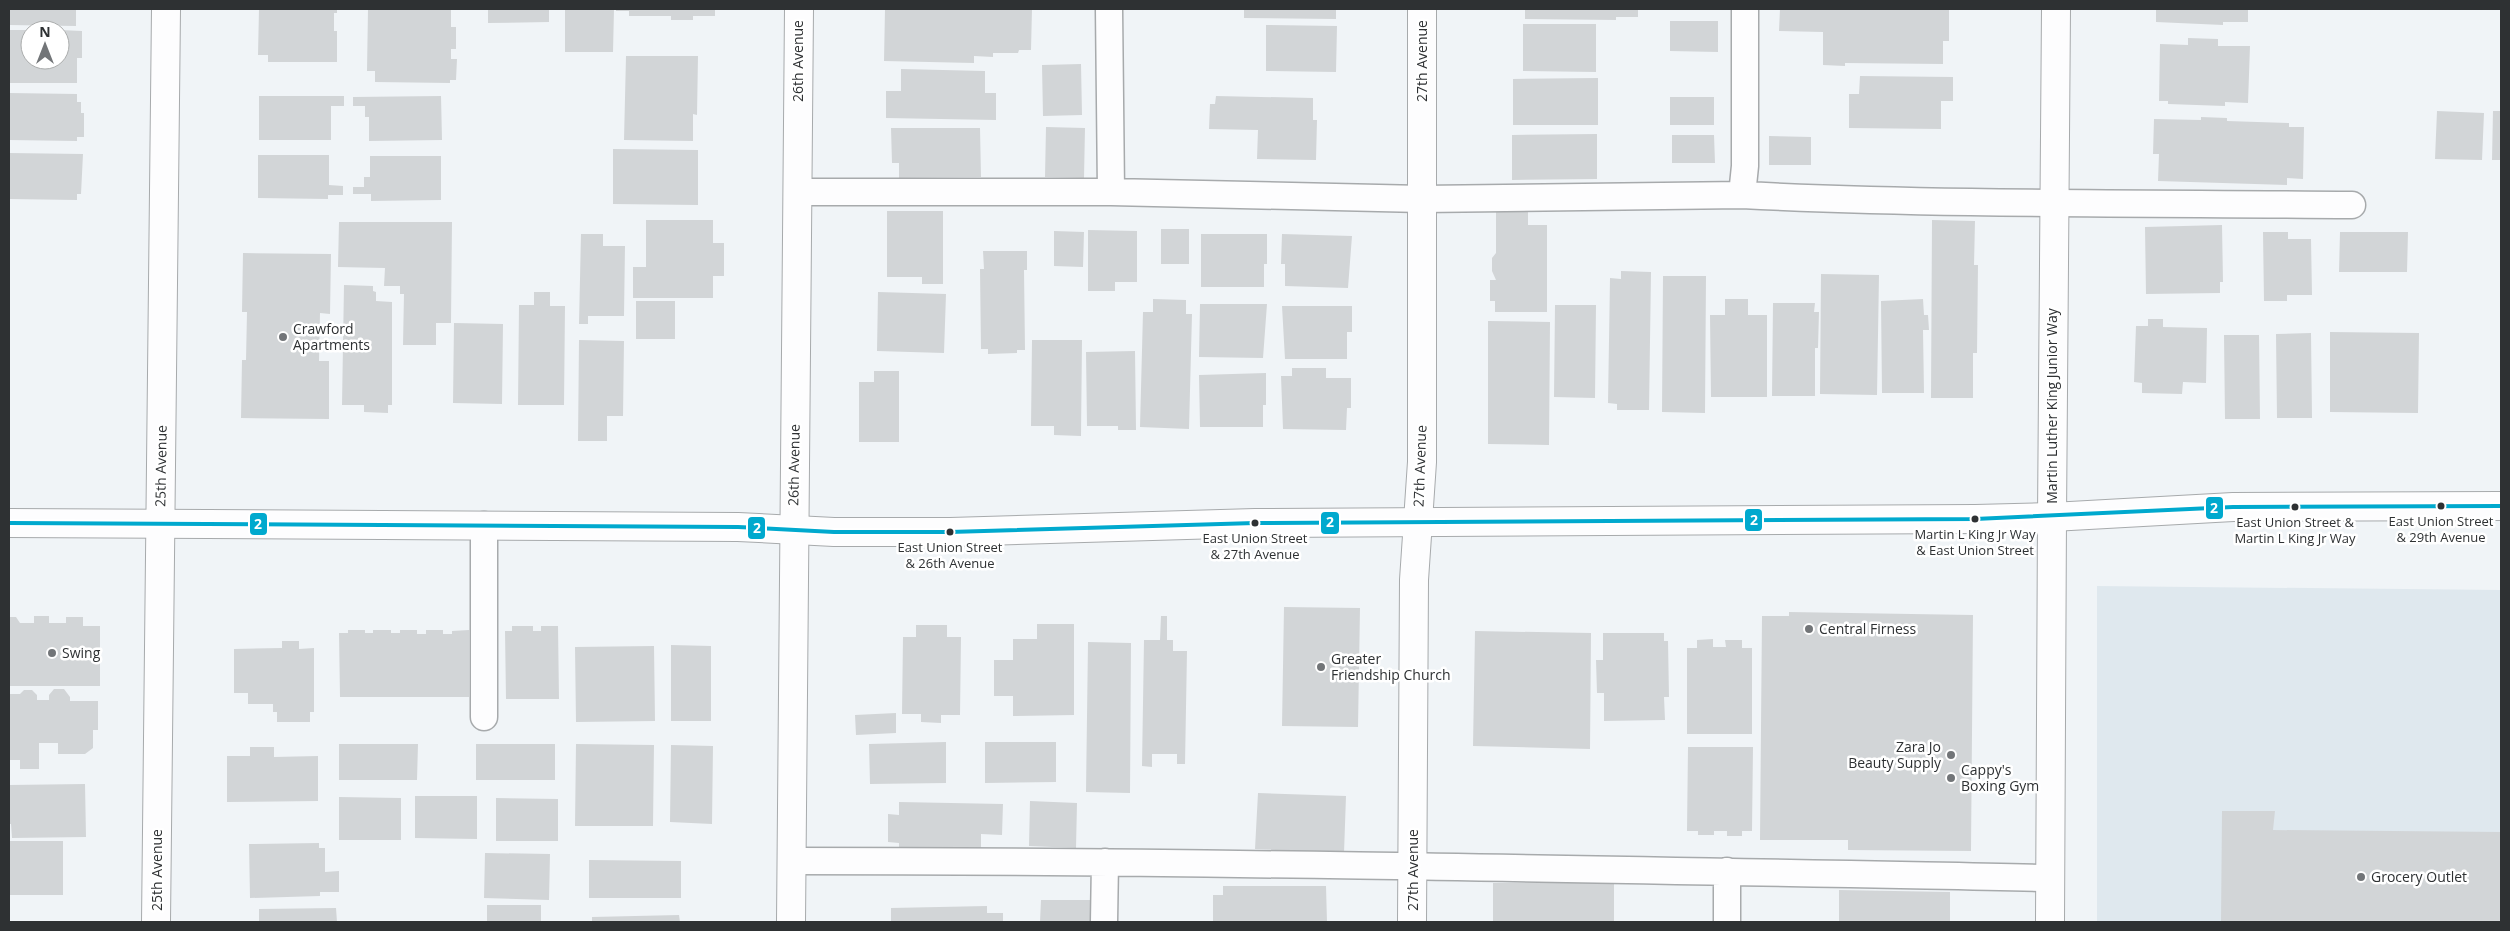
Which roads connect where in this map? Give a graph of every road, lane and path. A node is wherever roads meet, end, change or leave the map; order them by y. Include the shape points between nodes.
1 (166, 9) edge
2 (799, 9) edge
3 (1109, 9) edge
4 (1422, 9) edge
5 (1745, 9) edge
6 (2056, 9) edge
7 (798, 192) junction
8 (1111, 192) junction
9 (1742, 195) junction
10 (1422, 199) junction
11 (2054, 203) junction
12 (2352, 204) dead end
13 (2501, 506) edge
14 (2052, 516) junction
15 (9, 523) edge
16 (160, 523) junction
17 (1418, 523) junction
18 (484, 525) junction
19 (792, 530) junction
20 (484, 717) dead end
21 (792, 861) junction
22 (1105, 862) junction
23 (1412, 866) junction
24 (1727, 870) junction
25 (2050, 878) junction
26 (156, 922) edge
27 (791, 922) edge
28 (1104, 922) edge
29 (1412, 922) edge
30 (1727, 922) edge
31 (2050, 922) edge

1 - 16 street, 25th Avenue
2 - 7 street, 26th Avenue
3 - 8 lane
4 - 10 street, 27th Avenue
5 - 9 lane via 1745,166
6 - 11 street, Martin Luther King Junior Way
7 - 8 lane
7 - 19 street, 26th Avenue
8 - 10 lane
9 - 10 lane
9 - 11 lane
10 - 17 street, 27th Avenue via 1422,462
11 - 12 lane
11 - 14 street, Martin Luther King Junior Way
13 - 14 street via 2233,507
14 - 17 street via 1965,520
14 - 25 street, Martin Luther King Junior Way
15 - 16 street
16 - 18 street
16 - 26 street, 25th Avenue
17 - 19 street via 1245,523 950,532
17 - 23 street, 27th Avenue via 1414,580
18 - 19 street via 738,526
18 - 20 lane
19 - 21 street, 26th Avenue
21 - 22 lane
21 - 27 street, 26th Avenue
22 - 23 lane
22 - 28 lane
23 - 24 lane
23 - 29 street, 27th Avenue
24 - 25 lane
24 - 30 lane
25 - 31 street, Martin Luther King Junior Way

